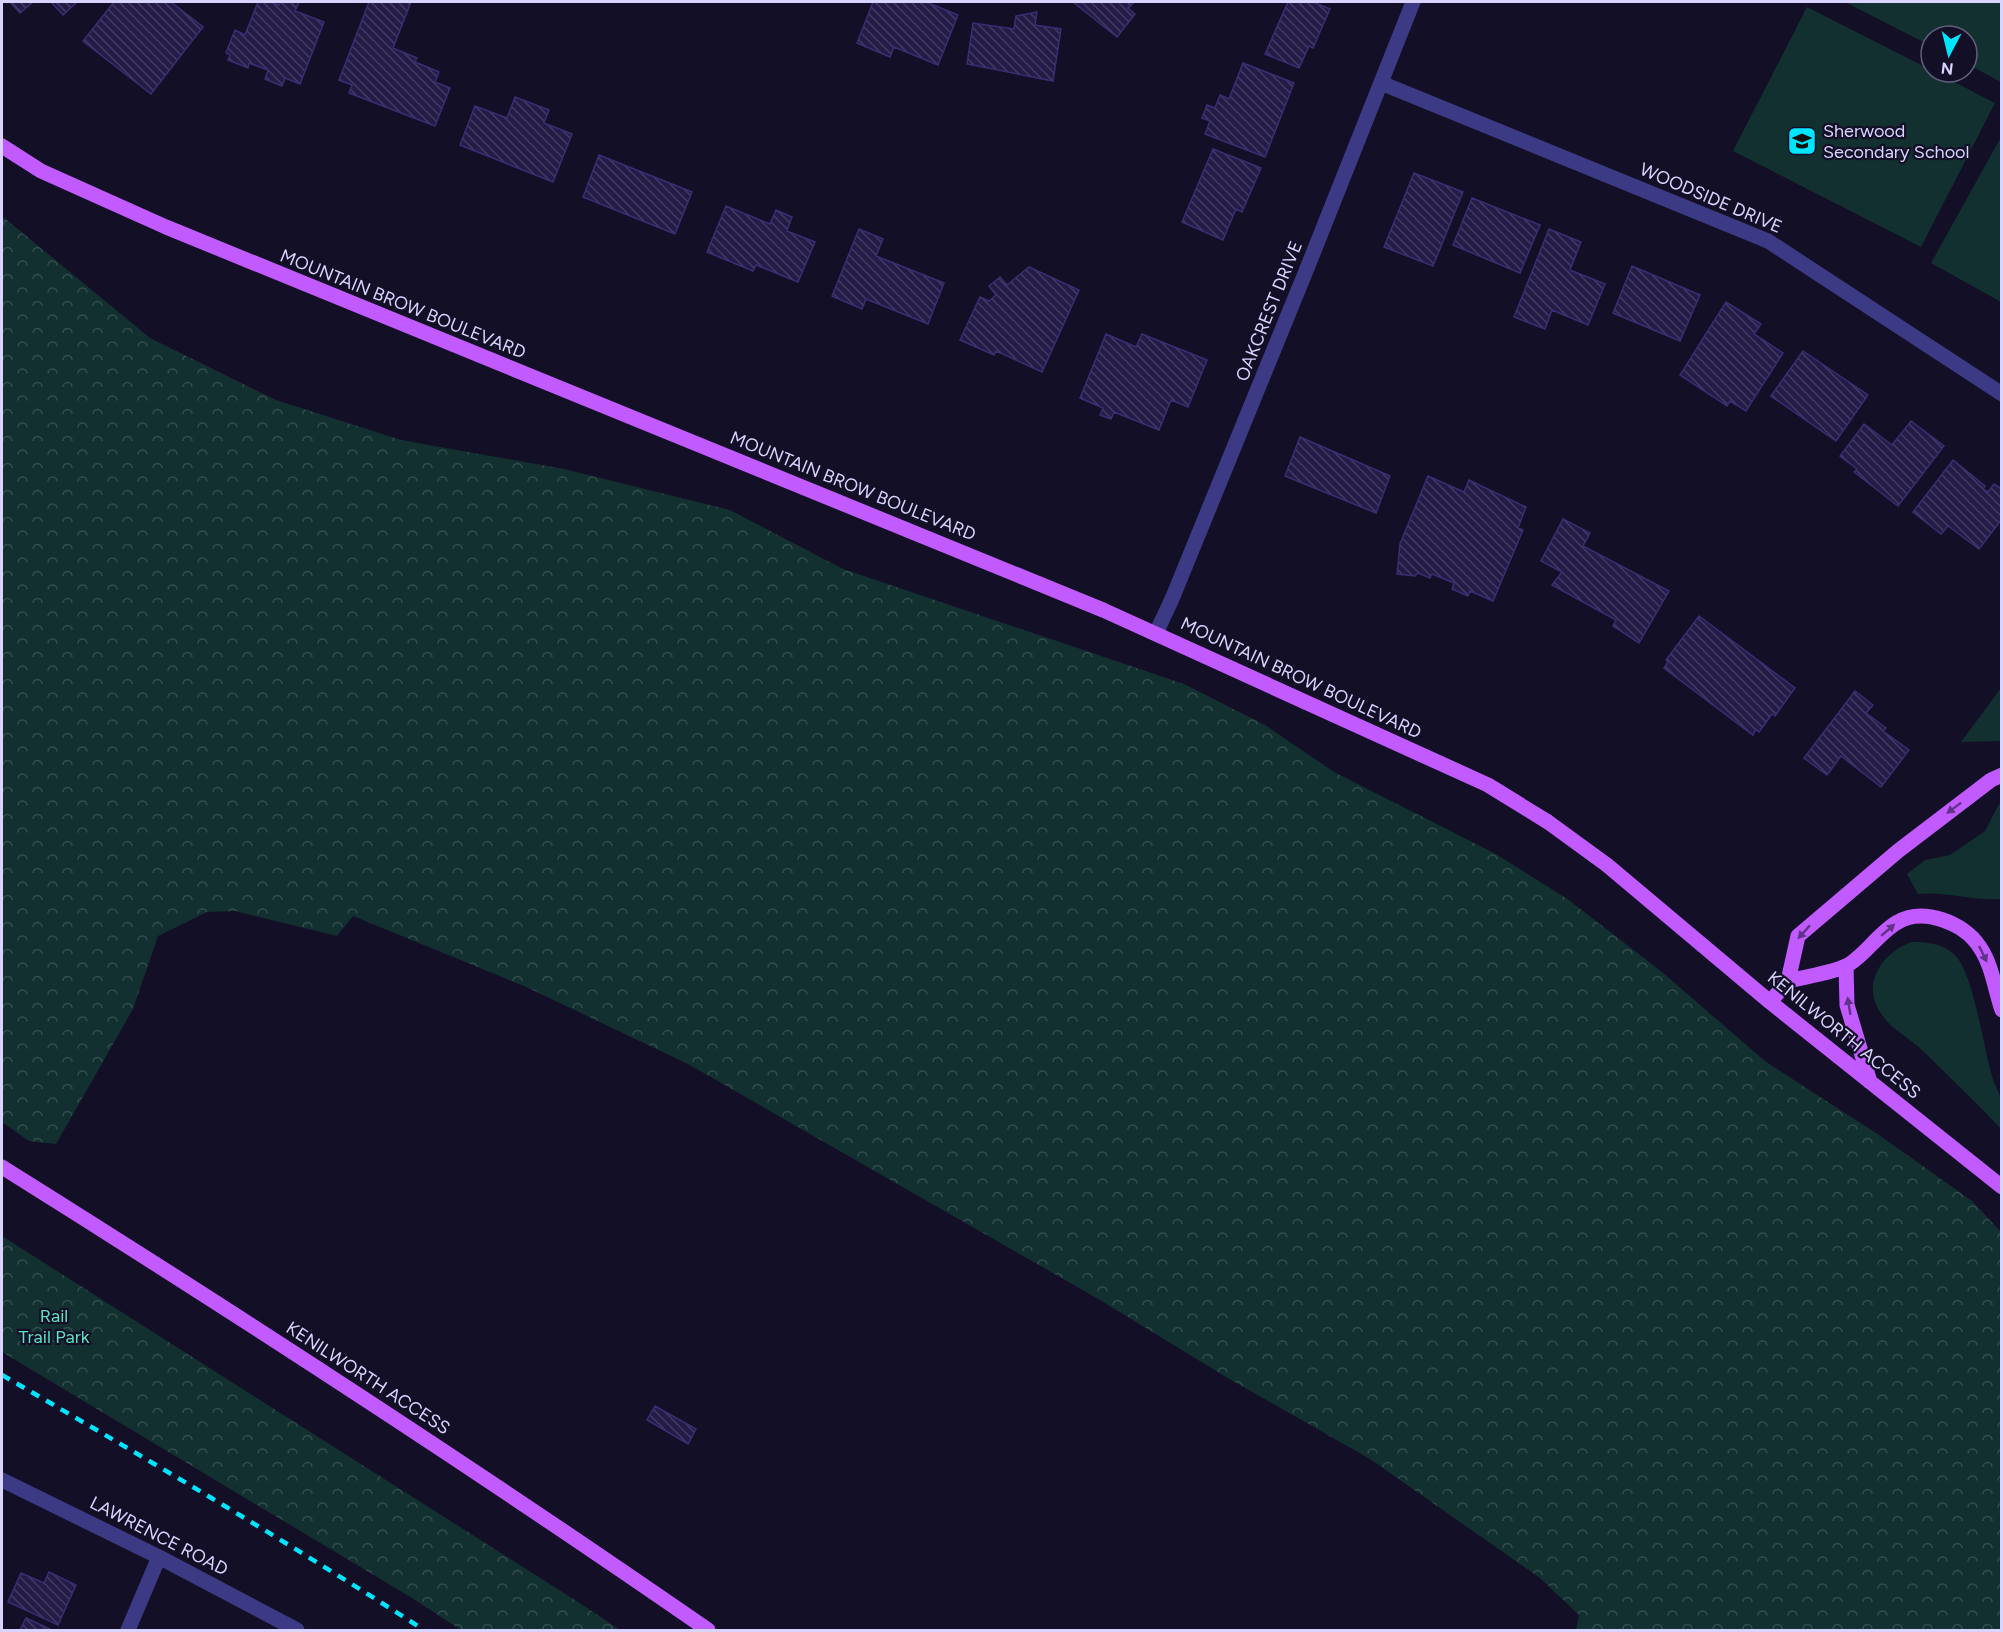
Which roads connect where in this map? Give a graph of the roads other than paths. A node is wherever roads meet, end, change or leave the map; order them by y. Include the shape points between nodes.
1 (1413, 2) edge
2 (1381, 83) junction
3 (2, 146) edge
4 (2001, 394) edge
5 (1156, 633) junction
6 (2001, 775) edge
7 (1663, 911) joint
8 (1846, 966) junction
9 (1788, 981) junction
10 (1770, 1002) junction
11 (2001, 1010) edge
12 (1870, 1082) junction
13 (2, 1167) edge
14 (2001, 1187) edge
15 (2, 1480) edge
16 (159, 1557) junction
17 (128, 1630) edge
18 (297, 1630) edge
19 (708, 1630) edge

1 - 2 street, OAKCREST DRIVE
2 - 4 street, WOODSIDE DRIVE via 1768,241
2 - 5 street, OAKCREST DRIVE
3 - 5 main road, MOUNTAIN BROW BOULEVARD via 41,171 166,227
5 - 7 main road, MOUNTAIN BROW BOULEVARD via 1488,785 1548,822
6 -> 9 main road via 1898,851 1798,936
7 - 10 main road, KENILWORTH ACCESS
8 - 9 main road
8 -> 11 main road via 1898,921 1939,918 1979,945
12 -> 8 main road via 1847,1005
9 - 10 main road
10 - 12 main road, KENILWORTH ACCESS
12 - 14 main road, KENILWORTH ACCESS
13 - 19 main road, KENILWORTH ACCESS via 200,1291
15 - 16 street, LAWRENCE ROAD
16 - 17 street
16 - 18 street, LAWRENCE ROAD

